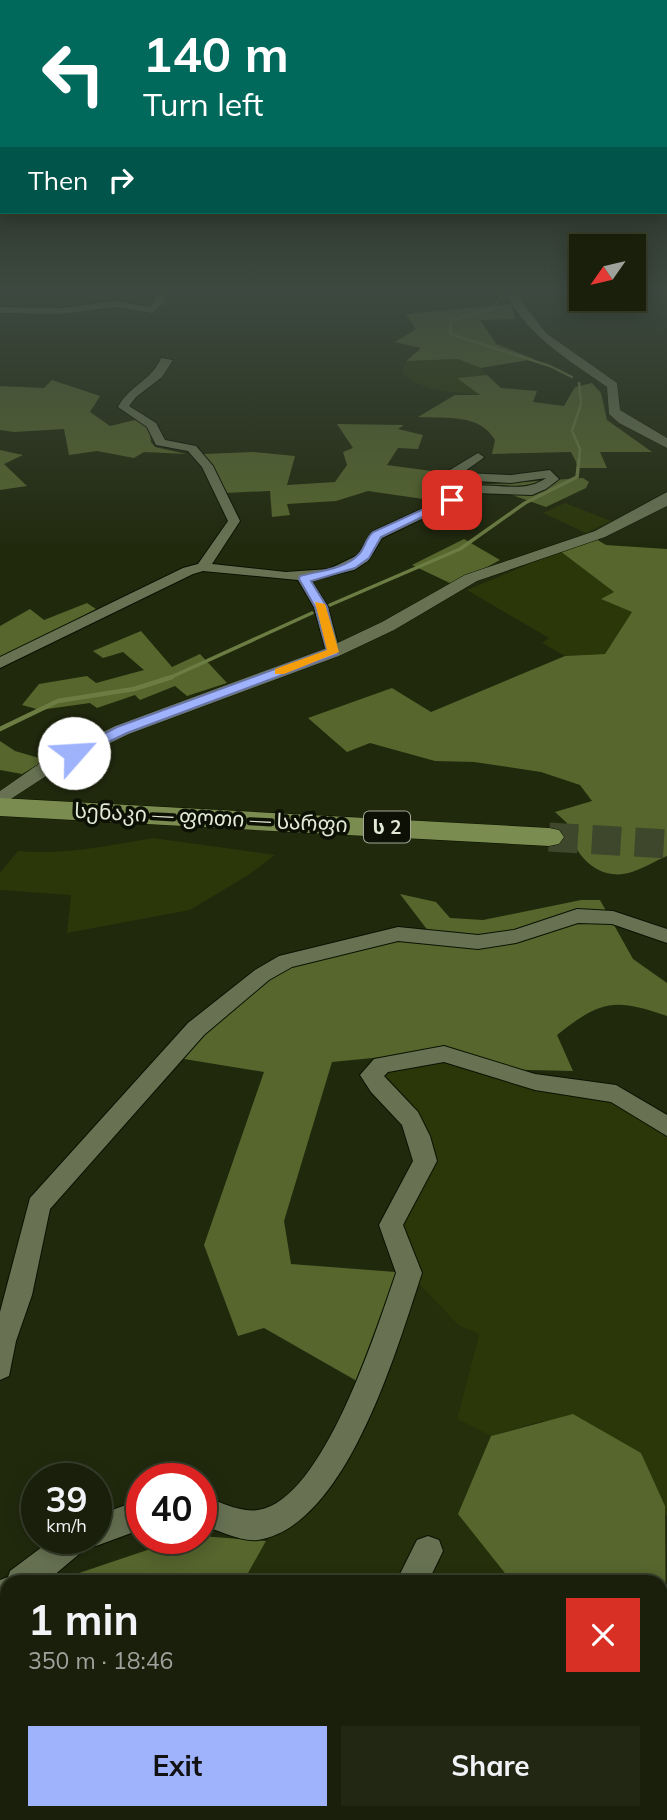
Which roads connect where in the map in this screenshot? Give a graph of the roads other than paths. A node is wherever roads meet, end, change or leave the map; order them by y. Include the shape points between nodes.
1 (156, 378) edge
2 (601, 378) edge
3 (667, 444) edge
4 (478, 457) dead end
5 (667, 496) edge
6 (203, 567) junction
7 (304, 579) junction
8 (333, 652) junction
9 (0, 663) edge
10 (0, 800) edge
11 (0, 807) edge
12 (549, 837) tunnel mouth
13 (667, 936) edge
14 (667, 1127) edge
15 (0, 1367) edge
16 (217, 1514) edge
17 (428, 1550) dead end
18 (58, 1554) edge
19 (30, 1575) edge
20 (415, 1575) edge

1 - 6 street via 123,407 152,425 160,443 192,448 234,521
2 - 3 street via 613,386 614,411
4 - 7 street via 449,476 511,479 544,472 553,479 520,494 486,486 473,490 377,535 365,556 351,565
5 - 8 street via 619,524 471,579
6 - 7 street
6 - 9 street via 116,604
7 - 8 street via 321,607
8 - 10 street via 122,730 50,765
11 - 12 highway, სენაკი — ფოთი — სარფი / ს 2
13 - 15 street via 613,918 577,916 516,936 478,942 398,934 286,961 262,975 196,1029 39,1205
14 - 16 street via 616,1094 535,1082 444,1055 382,1065 371,1075 419,1134 425,1161 391,1225 409,1273 369,1388 331,1465 308,1494 278,1520 257,1525
17 - 20 street
18 - 19 street

